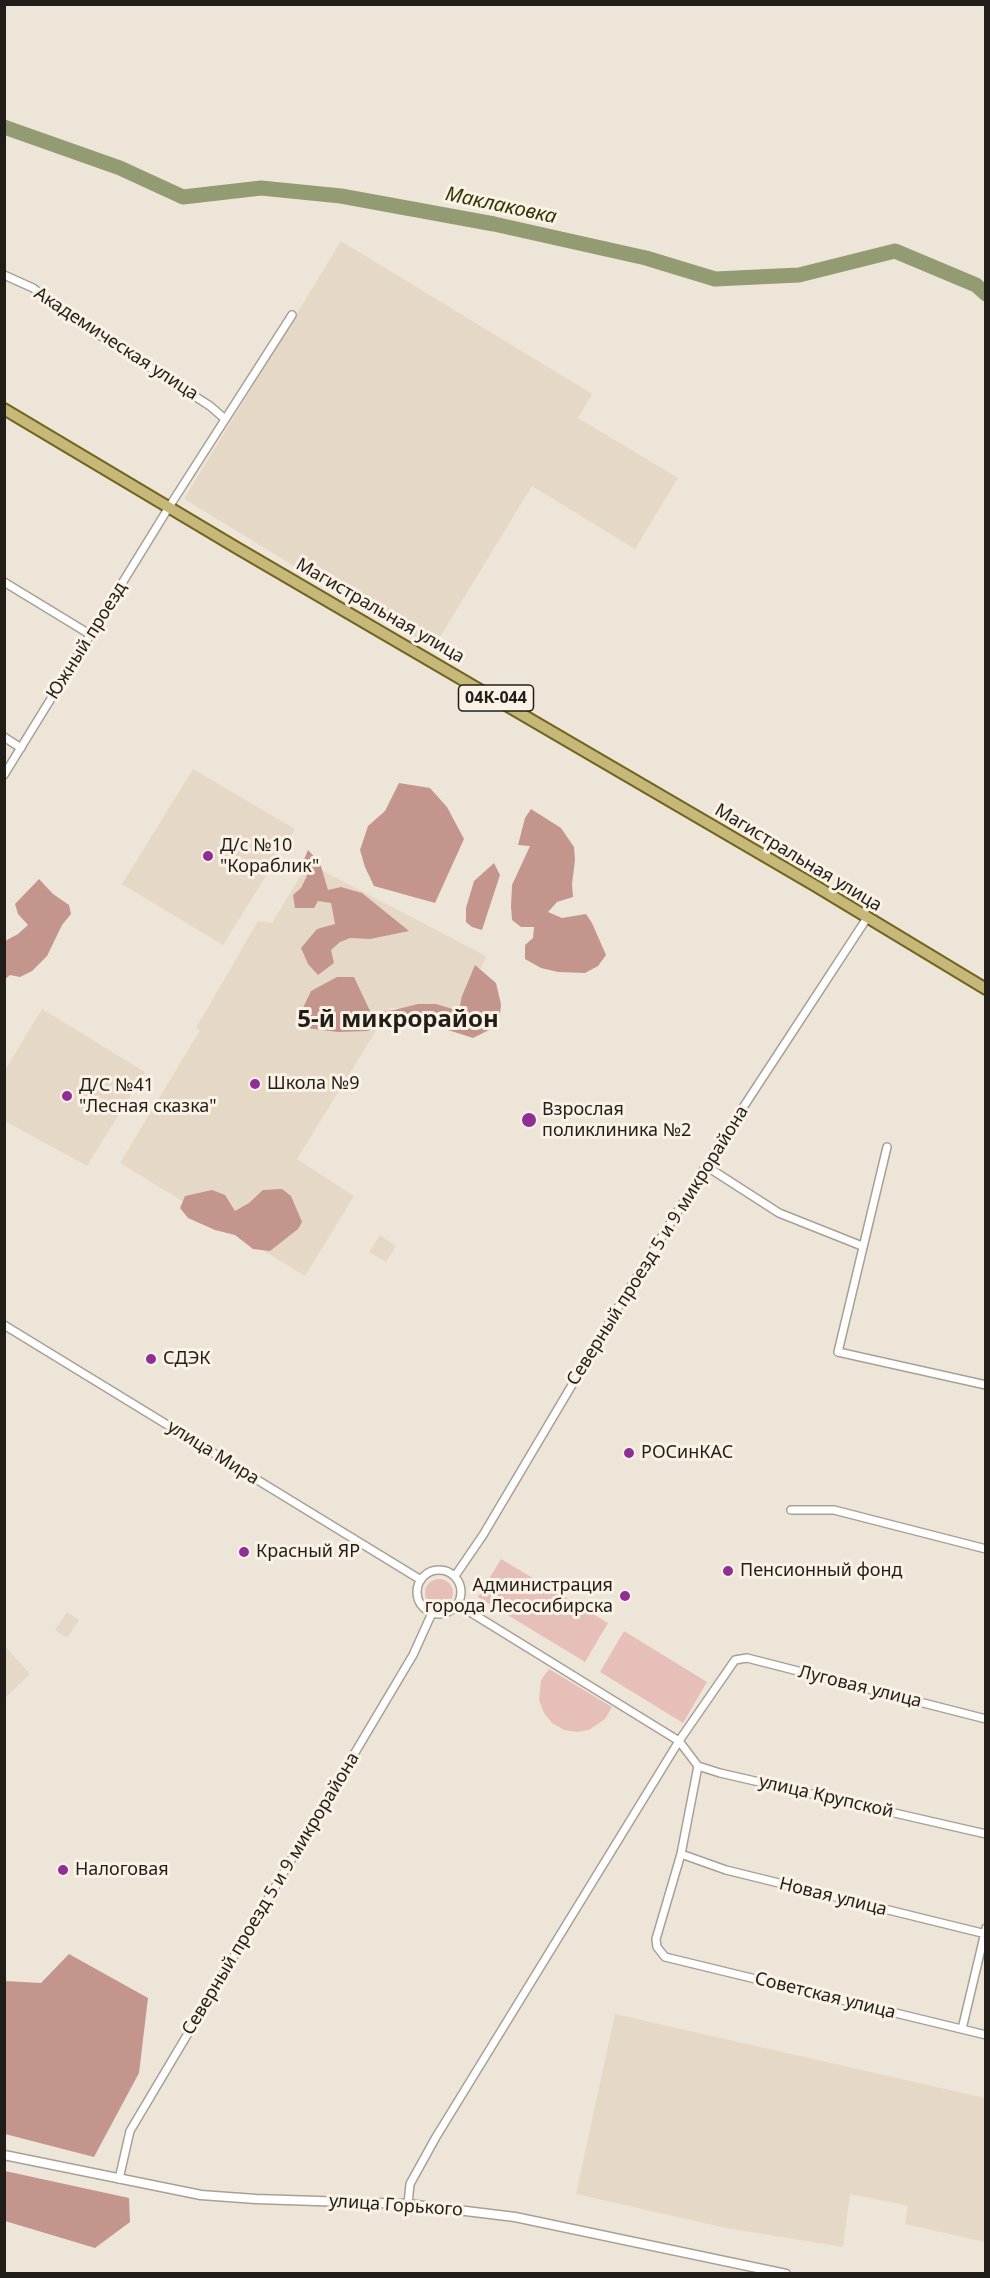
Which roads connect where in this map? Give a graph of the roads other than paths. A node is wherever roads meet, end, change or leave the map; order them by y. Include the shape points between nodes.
1 (4, 275) edge
2 (292, 315) dead end
3 (4, 409) edge
4 (225, 418) junction
5 (169, 507) junction
6 (4, 582) edge
7 (91, 635) junction
8 (4, 737) edge
9 (21, 748) junction
10 (4, 775) edge
11 (867, 918) junction
12 (986, 989) edge
13 (887, 1147) dead end
14 (706, 1166) junction
15 (862, 1246) junction
16 (4, 1325) edge
17 (986, 1385) edge
18 (790, 1510) dead end
19 (986, 1549) edge
20 (455, 1576) junction
21 (421, 1580) junction
22 (458, 1604) junction
23 (432, 1613) junction
24 (986, 1719) edge
25 (680, 1741) junction
26 (698, 1766) junction
27 (986, 1834) edge
28 (681, 1854) junction
29 (985, 1932) edge
30 (962, 2029) junction
31 (986, 2035) edge
32 (4, 2155) edge
33 (119, 2179) junction
34 (408, 2204) junction
35 (786, 2274) edge

1 - 4 street, Академическая улица via 33,288
2 - 4 street, Южный проезд
3 - 5 main road, Магистральная улица / 04К-044
4 - 5 street, Южный проезд
5 - 7 street, Южный проезд
5 - 11 main road, Магистральная улица / 04К-044
6 - 7 street
7 - 9 street, Южный проезд
8 - 9 street
9 - 10 street, Южный проезд
11 - 12 main road, Магистральная улица / 04К-044
11 - 14 street, Северный проезд 5 и 9 микрорайона
13 - 15 street
14 - 15 street via 779,1213
14 - 20 street, Северный проезд 5 и 9 микрорайона
15 - 17 street via 838,1352
16 - 21 street, улица Мира
18 - 19 street via 834,1510
20 - 21 street via 437,1570
20 - 22 street via 461,1590
21 - 23 street via 418,1597
22 - 23 street via 446,1613
22 - 25 street
23 - 33 street, Северный проезд 5 и 9 микрорайона via 397,1682 130,2131
24 - 25 street, Луговая улица via 747,1658 735,1660
25 - 26 street
25 - 34 street via 436,2137 410,2184
26 - 27 street, улица Крупской
26 - 28 street
28 - 29 street, Новая улица via 726,1870
28 - 30 street, Советская улица via 656,1939 665,1956
29 - 30 street
30 - 31 street, Советская улица
32 - 33 street, улица Горького
33 - 34 street, улица Горького via 201,2195
34 - 35 street, улица Горького via 515,2217

